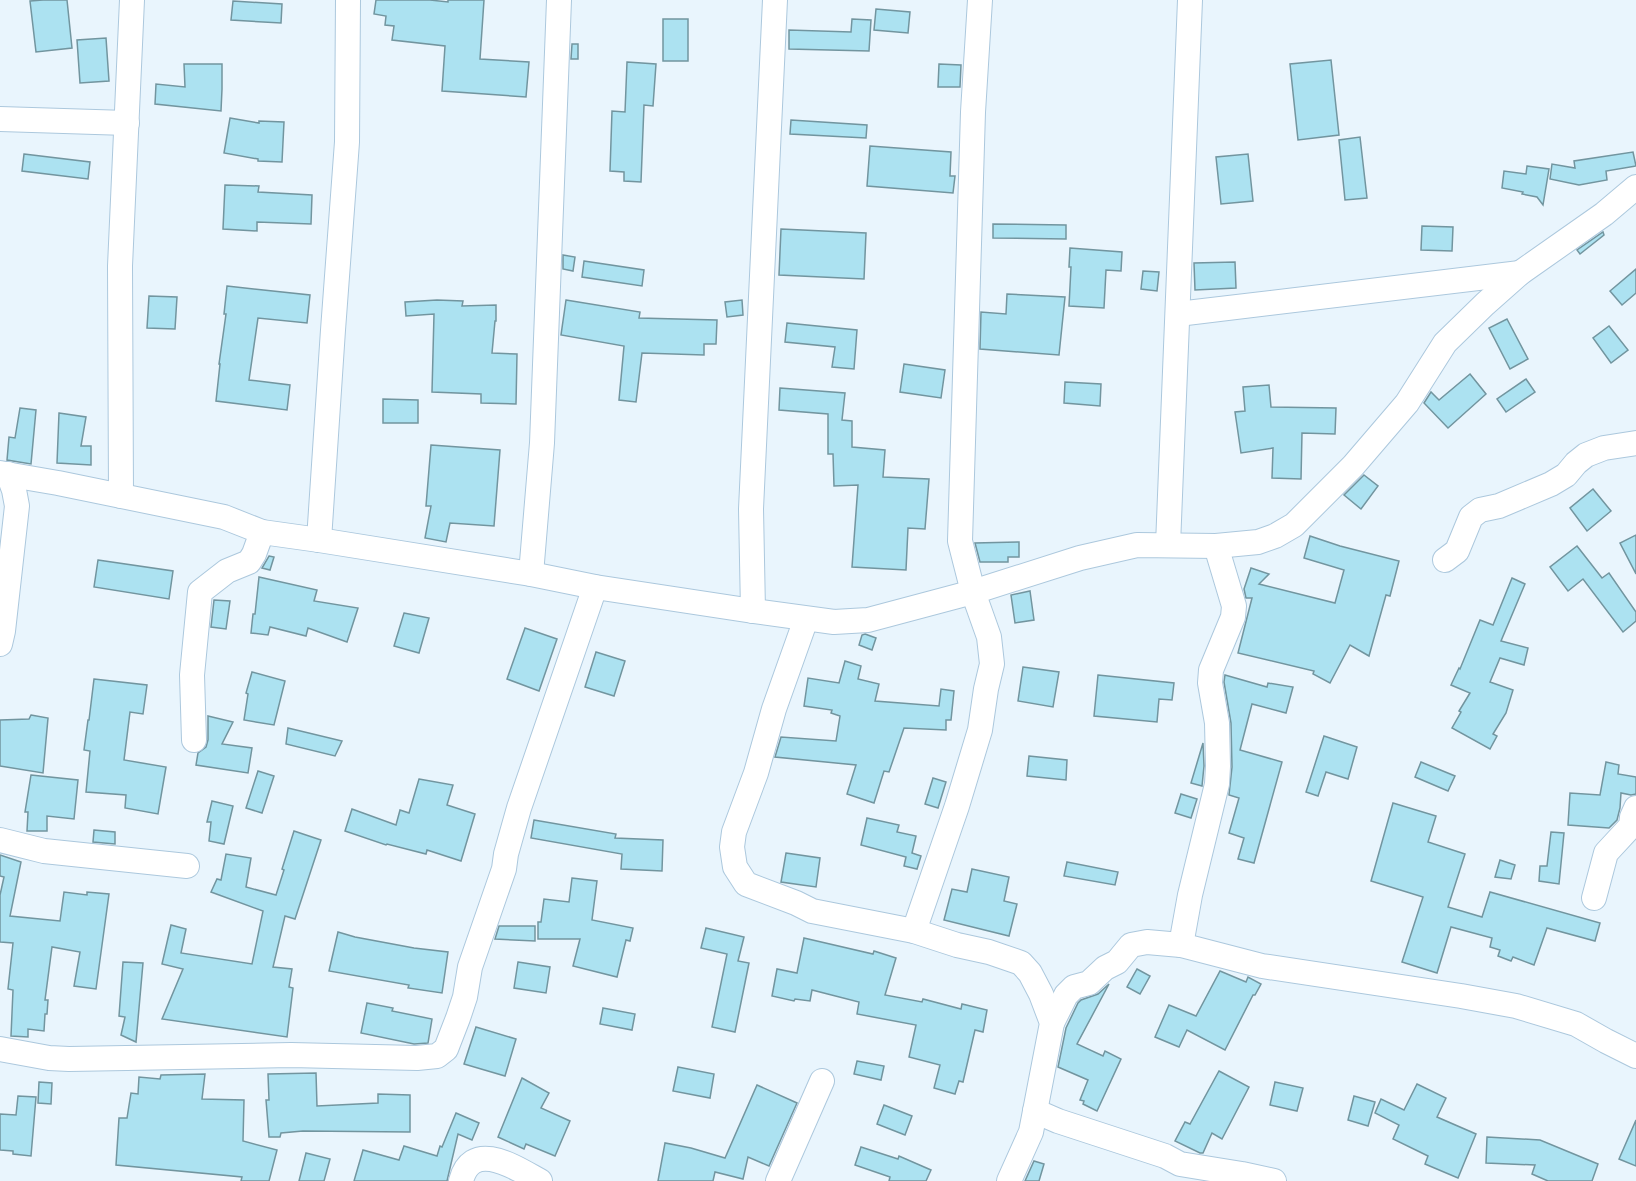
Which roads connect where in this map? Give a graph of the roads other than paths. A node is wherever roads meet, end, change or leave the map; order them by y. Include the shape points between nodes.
1 (132, 0) edge
2 (348, 0) edge
3 (559, 0) edge
4 (775, 0) edge
5 (980, 0) edge
6 (1190, 0) edge
7 (0, 119) edge
8 (127, 123) junction
9 (1636, 187) edge
10 (1520, 273) junction
11 (1178, 314) junction
12 (1636, 443) edge
13 (4, 474) edge
14 (121, 496) junction
15 (262, 532) junction
16 (319, 540) junction
17 (1168, 545) junction
18 (1216, 546) junction
19 (1445, 560) dead end
20 (531, 574) junction
21 (595, 587) junction
22 (973, 592) junction
23 (753, 611) junction
24 (806, 619) junction
25 (0, 644) edge
26 (194, 740) dead end
27 (1636, 808) edge
28 (0, 840) edge
29 (187, 866) dead end
30 (1594, 898) dead end
31 (914, 931) junction
32 (1181, 945) junction
33 (1052, 1023) junction
34 (0, 1049) edge
35 (1636, 1056) edge
36 (822, 1081) dead end
37 (1035, 1110) junction
38 (461, 1181) edge
39 (540, 1181) edge
40 (778, 1181) edge
41 (1009, 1181) edge
42 (1274, 1181) edge

1 - 8 street
2 - 16 street via 347,142
3 - 20 street via 542,443
4 - 23 street via 751,509
5 - 22 street via 960,541
6 - 11 street
7 - 8 street
8 - 14 street via 120,266
9 - 10 street
10 - 11 street
10 - 18 street via 1445,343 1407,403 1353,466 1294,525 1258,542
11 - 17 street
12 - 19 street via 1586,455 1551,484 1480,510 1471,517 1457,551
13 - 14 street
13 - 25 street via 15,490 17,506
14 - 15 street via 224,517
15 - 16 street
15 - 26 street via 249,562 227,571 200,592 192,675
16 - 20 street
17 - 18 street
17 - 22 street via 1137,545 1080,558
18 - 32 street via 1234,606 1211,670 1217,723 1217,784
20 - 21 street
21 - 23 street
21 - 34 street via 519,808 458,1018 446,1048 437,1056 69,1059
22 - 24 street via 868,620
22 - 31 street via 989,637 992,664 980,730
23 - 24 street
24 - 31 street via 734,832 735,867 746,884 812,910
27 - 30 street via 1631,826 1606,853
28 - 29 street via 44,851
31 - 33 street via 1021,963 1041,994
32 - 33 street via 1131,945 1117,962 1089,983 1074,987
32 - 35 street via 1262,966 1516,1006 1576,1024
33 - 37 street
36 - 40 street
37 - 41 street via 1031,1132
37 - 42 street via 1180,1164
38 - 39 street via 473,1160 490,1158

